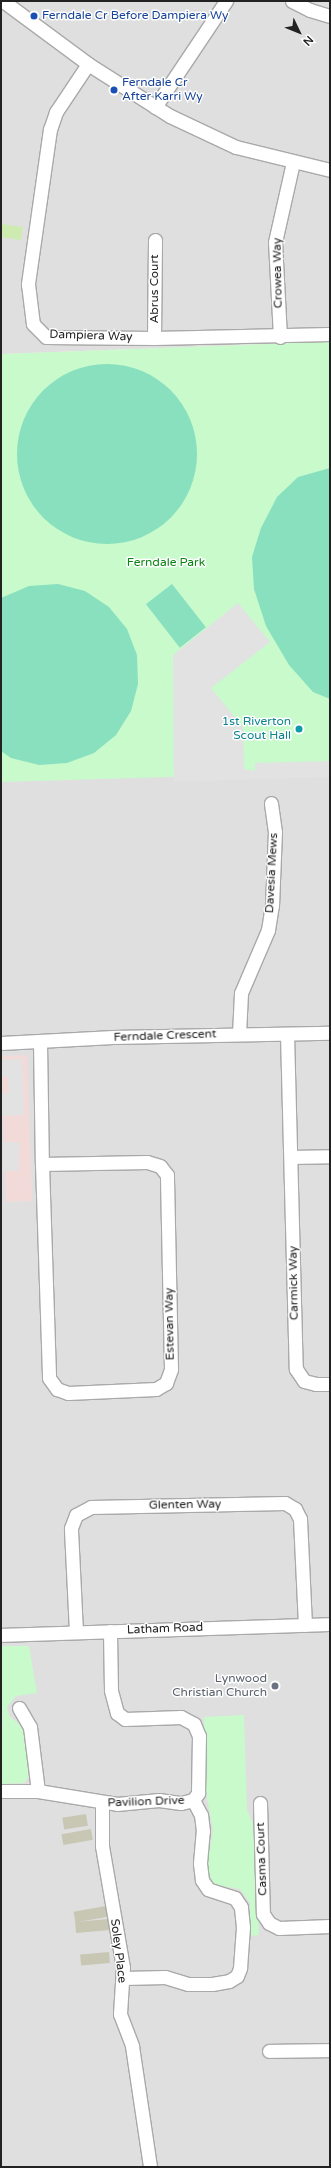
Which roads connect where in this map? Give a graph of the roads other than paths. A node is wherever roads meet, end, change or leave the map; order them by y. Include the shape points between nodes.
1 (292, 1) edge
2 (222, 2) edge
3 (4, 3) edge
4 (330, 16) edge
5 (88, 64) junction
6 (155, 107) junction
7 (293, 162) junction
8 (330, 170) edge
9 (155, 240) dead end
10 (330, 334) edge
11 (280, 337) junction
12 (154, 338) junction
13 (271, 803) dead end
14 (330, 1033) edge
15 (239, 1034) junction
16 (287, 1034) junction
17 (40, 1042) junction
18 (1, 1043) edge
19 (330, 1156) edge
20 (291, 1157) junction
21 (42, 1164) junction
22 (330, 1384) edge
23 (330, 1624) edge
24 (305, 1625) junction
25 (110, 1631) junction
26 (76, 1632) junction
27 (1, 1634) edge
28 (19, 1708) dead end
29 (1, 1791) edge
30 (38, 1791) junction
31 (193, 1800) junction
32 (102, 1803) junction
33 (260, 1803) dead end
34 (330, 1926) edge
35 (124, 1978) junction
36 (330, 2050) edge
37 (269, 2051) dead end
38 (150, 2167) edge

1 - 4 street
2 - 6 street
3 - 5 street
5 - 6 street
5 - 12 street, Dampiera Way via 56,112 50,129 28,284 33,324 46,337
6 - 7 street via 236,147
7 - 8 street
7 - 11 street, Crowea Way via 275,242
9 - 12 street, Abrus Court
10 - 11 street, Dampiera Way
11 - 12 street, Dampiera Way
13 - 15 street, Davesia Mews via 275,832 272,906 268,930 241,993
14 - 16 street, Ferndale Crescent
15 - 16 street, Ferndale Crescent
15 - 17 street, Ferndale Crescent
16 - 20 street, Carmick Way
17 - 18 street, Ferndale Crescent
17 - 21 street, Estevan Way
19 - 20 street
20 - 22 street, Carmick Way via 296,1369 304,1381
21 - 21 street, Estevan Way via 49,1378 57,1389 68,1393 156,1389 166,1383 171,1369 166,1175 160,1166 147,1162
23 - 24 street, Latham Road
24 - 25 street, Latham Road
24 - 26 street, Glenten Way via 300,1519 295,1509 285,1503 91,1507 76,1515 71,1528
25 - 26 street, Latham Road
25 - 31 street, Pavilion Drive via 111,1690 114,1706 120,1716 134,1720 188,1719 197,1729 200,1784
26 - 27 street, Latham Road
28 - 30 street via 30,1727
29 - 30 street, Pavilion Drive
30 - 32 street, Pavilion Drive
31 - 32 street, Pavilion Drive via 181,1803 159,1800 137,1804
31 - 35 street via 201,1815 203,1831 200,1863 202,1880 208,1889 236,1898 241,1907 243,1927 240,1968 237,1976 229,1981 212,1984 188,1984 165,1977
32 - 35 street, Soley Place via 102,1846
33 - 34 street, Casma Court via 263,1914 269,1923 279,1928
35 - 38 street, Soley Place via 120,2014 132,2046
36 - 37 street

